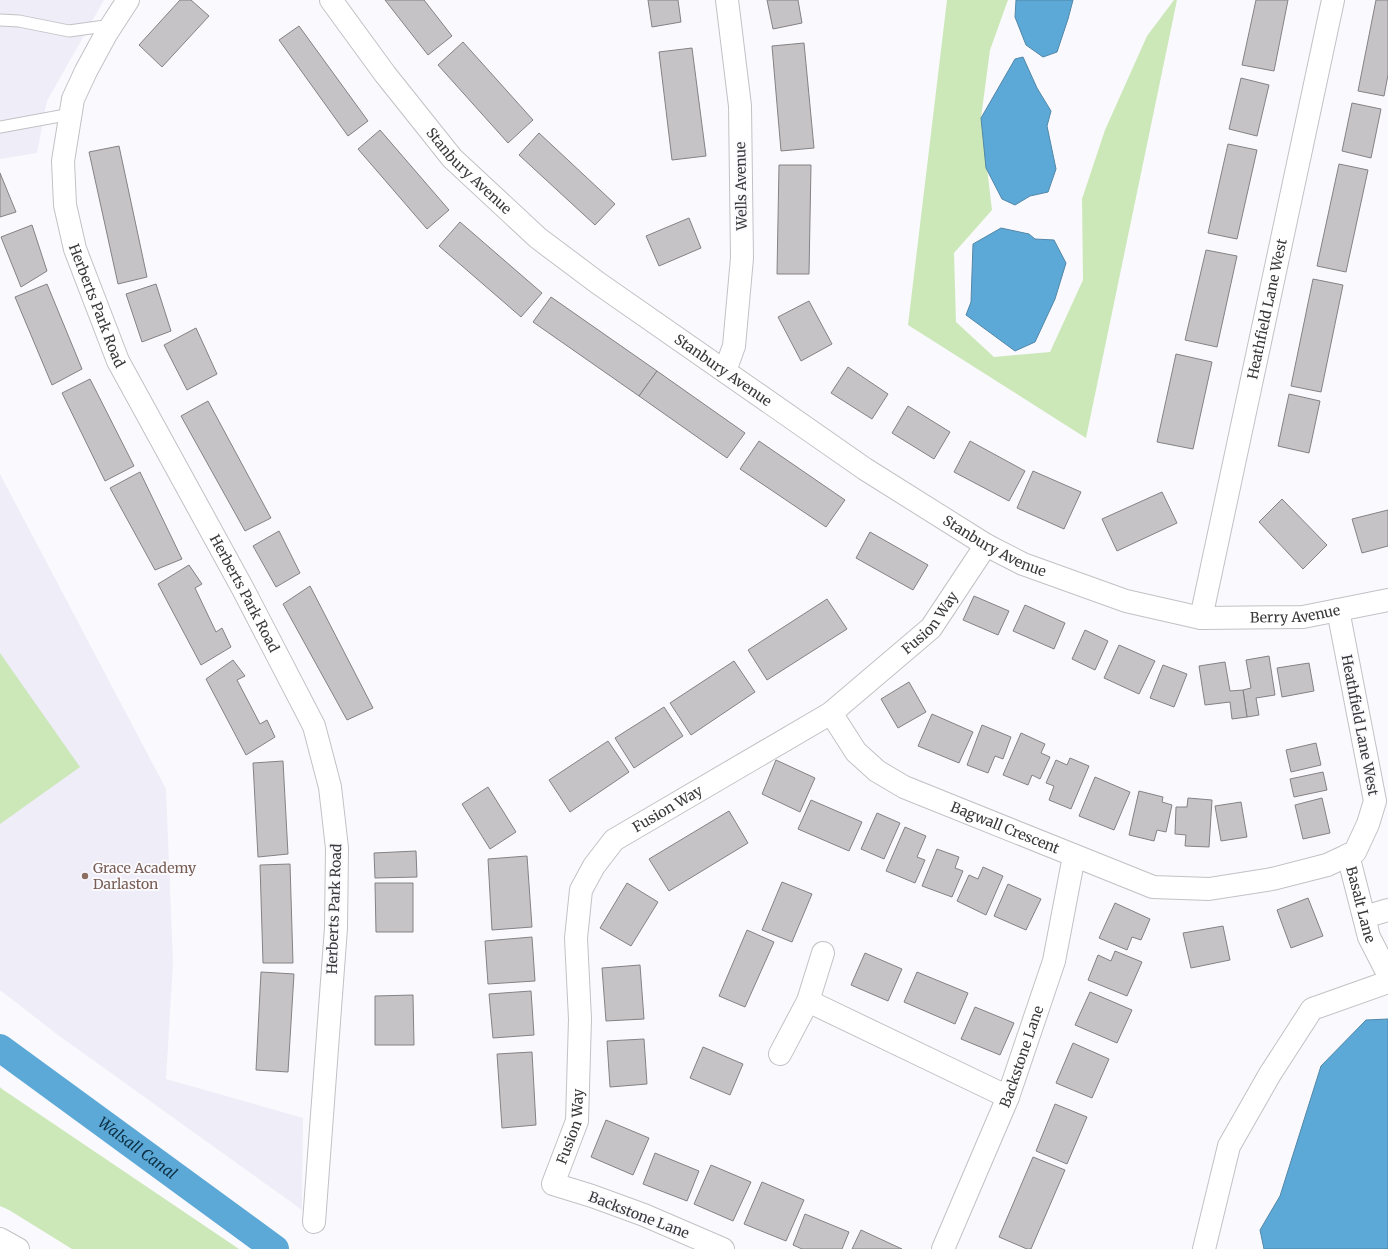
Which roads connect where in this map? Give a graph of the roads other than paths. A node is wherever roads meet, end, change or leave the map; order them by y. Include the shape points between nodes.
1 (128, 0) edge
2 (331, 0) edge
3 (727, 0) edge
4 (1333, 0) edge
5 (0, 20) edge
6 (113, 25) junction
7 (71, 114) junction
8 (0, 127) edge
9 (725, 371) junction
10 (986, 545) junction
11 (1388, 600) edge
12 (1338, 610) junction
13 (1201, 618) junction
14 (831, 713) junction
15 (1348, 855) junction
16 (1074, 856) junction
17 (1209, 889) joint
18 (1388, 910) edge
19 (1364, 917) junction
20 (823, 953) dead end
21 (1388, 974) edge
22 (1388, 982) edge
23 (808, 1000) junction
24 (780, 1054) dead end
25 (1008, 1097) junction
26 (553, 1184) joint
27 (314, 1222) dead end
28 (0, 1239) edge
29 (18, 1249) edge
30 (723, 1249) edge
31 (943, 1249) edge
32 (1204, 1249) edge

1 - 6 main road, Herberts Park Road
2 - 9 main road, Stanbury Avenue via 384,74 452,158 475,180 538,238
3 - 9 main road, Wells Avenue via 740,106 742,258 734,346
4 - 13 main road, Heathfield Lane West
5 - 6 lane via 69,30
6 - 7 main road, Herberts Park Road via 86,71 73,99
7 - 8 lane
7 - 27 main road, Herberts Park Road via 63,161 65,206 75,249 91,292 118,361 239,582 314,726 330,787 337,848 336,928
9 - 10 main road, Stanbury Avenue via 865,469
10 - 13 main road, Stanbury Avenue via 1023,564 1126,601
10 - 14 main road, Fusion Way via 931,628
11 - 12 main road, Berry Avenue
12 - 13 main road, Berry Avenue via 1303,617
12 - 15 main road, Heathfield Lane West via 1375,801 1356,852
14 - 16 main road, Bagwall Crescent via 856,752 890,779
14 - 26 main road, Fusion Way via 614,840 594,866 581,890 576,938 580,1019 577,1121
15 - 17 main road, Heathfield Lane West via 1327,865 1272,879
15 - 19 main road, Basalt Lane
16 - 17 main road, Bagwall Crescent via 1153,887
16 - 25 main road, Backstone Lane via 1054,961
18 - 19 main road
19 - 21 main road, Basalt Lane via 1369,937
20 - 23 main road
22 - 32 main road via 1312,1009 1270,1074 1229,1146
23 - 24 main road
23 - 25 main road
25 - 31 main road, Backstone Lane
26 - 30 main road, Backstone Lane via 644,1215
28 - 29 main road

